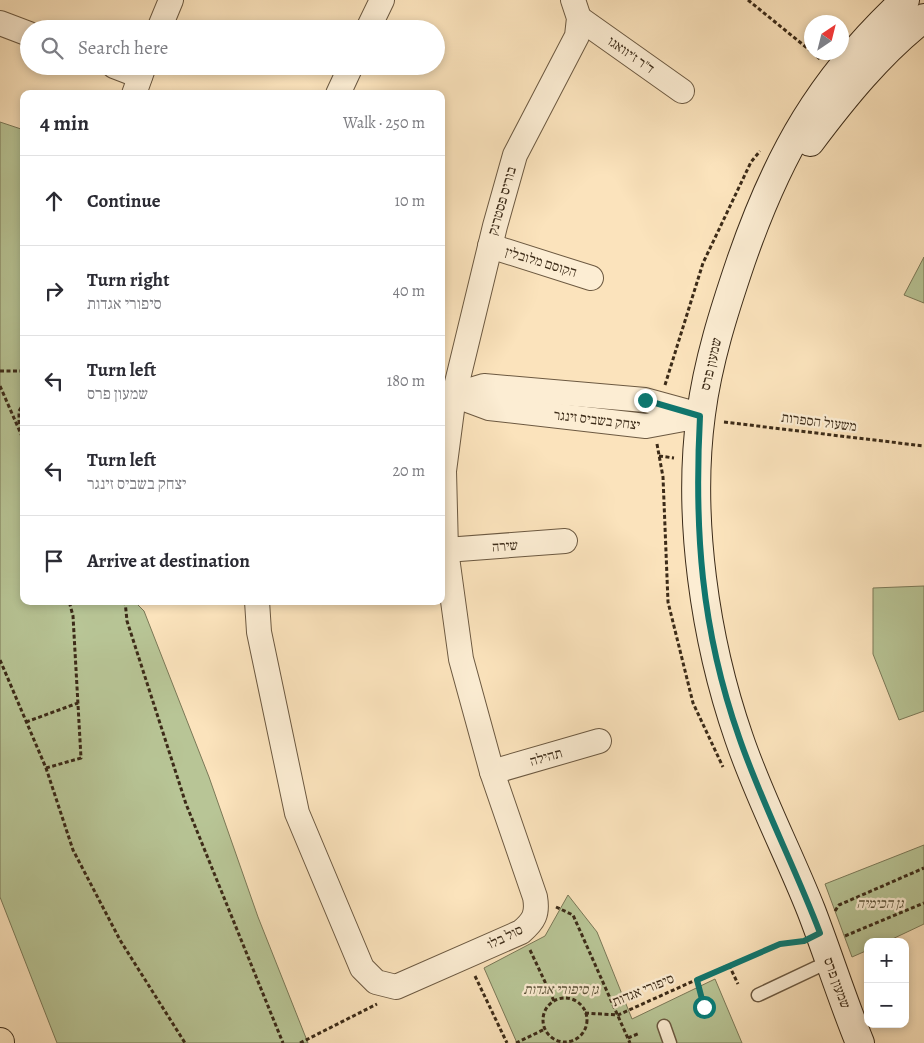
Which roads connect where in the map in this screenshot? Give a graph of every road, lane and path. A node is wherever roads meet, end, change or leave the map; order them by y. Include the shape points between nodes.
1 (171, 0) edge
2 (382, 0) edge
3 (748, 0) edge
4 (905, 0) edge
5 (576, 9) edge
6 (924, 18) edge
7 (163, 20) edge
8 (372, 20) edge
9 (0, 22) edge
10 (20, 30) edge
11 (804, 46) edge
12 (347, 75) edge
13 (340, 90) edge
14 (682, 91) dead end
15 (752, 231) junction
16 (490, 246) junction
17 (591, 278) dead end
18 (0, 371) edge
19 (20, 371) edge
20 (0, 386) edge
21 (448, 394) edge
22 (20, 409) edge
23 (711, 419) junction
24 (20, 428) joint
25 (924, 446) edge
26 (445, 452) edge
27 (445, 510) edge
28 (565, 541) dead end
29 (446, 550) junction
30 (70, 605) edge
31 (125, 605) edge
32 (257, 605) edge
33 (0, 660) edge
34 (78, 703) junction
35 (26, 722) junction
36 (599, 741) dead end
37 (46, 768) junction
38 (492, 772) junction
39 (924, 868) edge
40 (536, 898) junction
41 (924, 903) edge
42 (521, 932) junction
43 (820, 933) junction
44 (466, 955) junction
45 (828, 962) junction
46 (729, 965) junction
47 (697, 980) junction
48 (738, 984) dead end
49 (396, 987) junction
50 (758, 995) dead end
51 (554, 1001) junction
52 (704, 1007) dead end
53 (585, 1013) junction
54 (618, 1015) junction
55 (664, 1026) dead end
56 (545, 1029) junction
57 (640, 1034) dead end
58 (628, 1038) junction
59 (575, 1041) edge
60 (185, 1043) edge
61 (283, 1043) edge
62 (300, 1043) edge
63 (507, 1043) edge
64 (516, 1043) edge
65 (630, 1043) edge
66 (670, 1043) edge
67 (860, 1043) edge

1 - 7 street
2 - 8 street
3 - 11 path
4 - 15 street, שמעון פרס via 868,35 812,107 782,158
5 - 14 street, ד"ר ז'יוואגו
5 - 16 street, בוריס פסטרנק via 577,36 515,155
6 - 15 street, שמעון פרס via 910,28 845,96 805,147
9 - 10 street
12 - 13 street
15 - 23 street, שמעון פרס via 716,340
16 - 17 street, הקוסם מלובלין
16 - 21 street, בוריס פסטרנק
18 - 19 path
20 - 24 path
21 - 23 street, יצחק בשביס זינגר via 484,386 645,400
21 - 26 street, סול בלו
22 - 24 path
23 - 25 path, משעול הספרות
23 - 43 street, שמעון פרס via 698,512 711,642 738,736
27 - 29 street, סול בלו
28 - 29 street, שירה
29 - 38 street, סול בלו via 461,659
30 - 34 path
31 - 61 path via 127,621 186,804
32 - 49 street via 259,632 297,813 362,968 376,982
33 - 35 path
34 - 35 path
34 - 37 path via 81,758
35 - 37 path
36 - 38 street, תהילה
37 - 60 path via 73,850 120,940
38 - 40 street, סול בלו
39 - 43 path via 839,905
40 - 42 street, סול בלו via 537,910 532,922
40 - 54 path via 573,915
41 - 43 path via 848,937
42 - 44 street, סול בלו
42 - 51 path
43 - 45 street, שמעון פרס
43 - 46 path, סיפורי אגדות via 804,941 780,944
44 - 49 street, סול בלו
44 - 63 path
45 - 50 lane
45 - 67 street, שמעון פרס
46 - 47 path, סיפורי אגדות
46 - 48 path
47 - 52 path
47 - 54 path, סיפורי אגדות
49 - 62 path via 373,1008
51 - 53 path via 576,1001
51 - 56 path via 543,1016
53 - 54 path, סיפורי אגדות
53 - 59 path via 585,1029
54 - 58 path
55 - 66 lane
56 - 59 path via 555,1040
56 - 64 path
57 - 58 path
58 - 65 path

